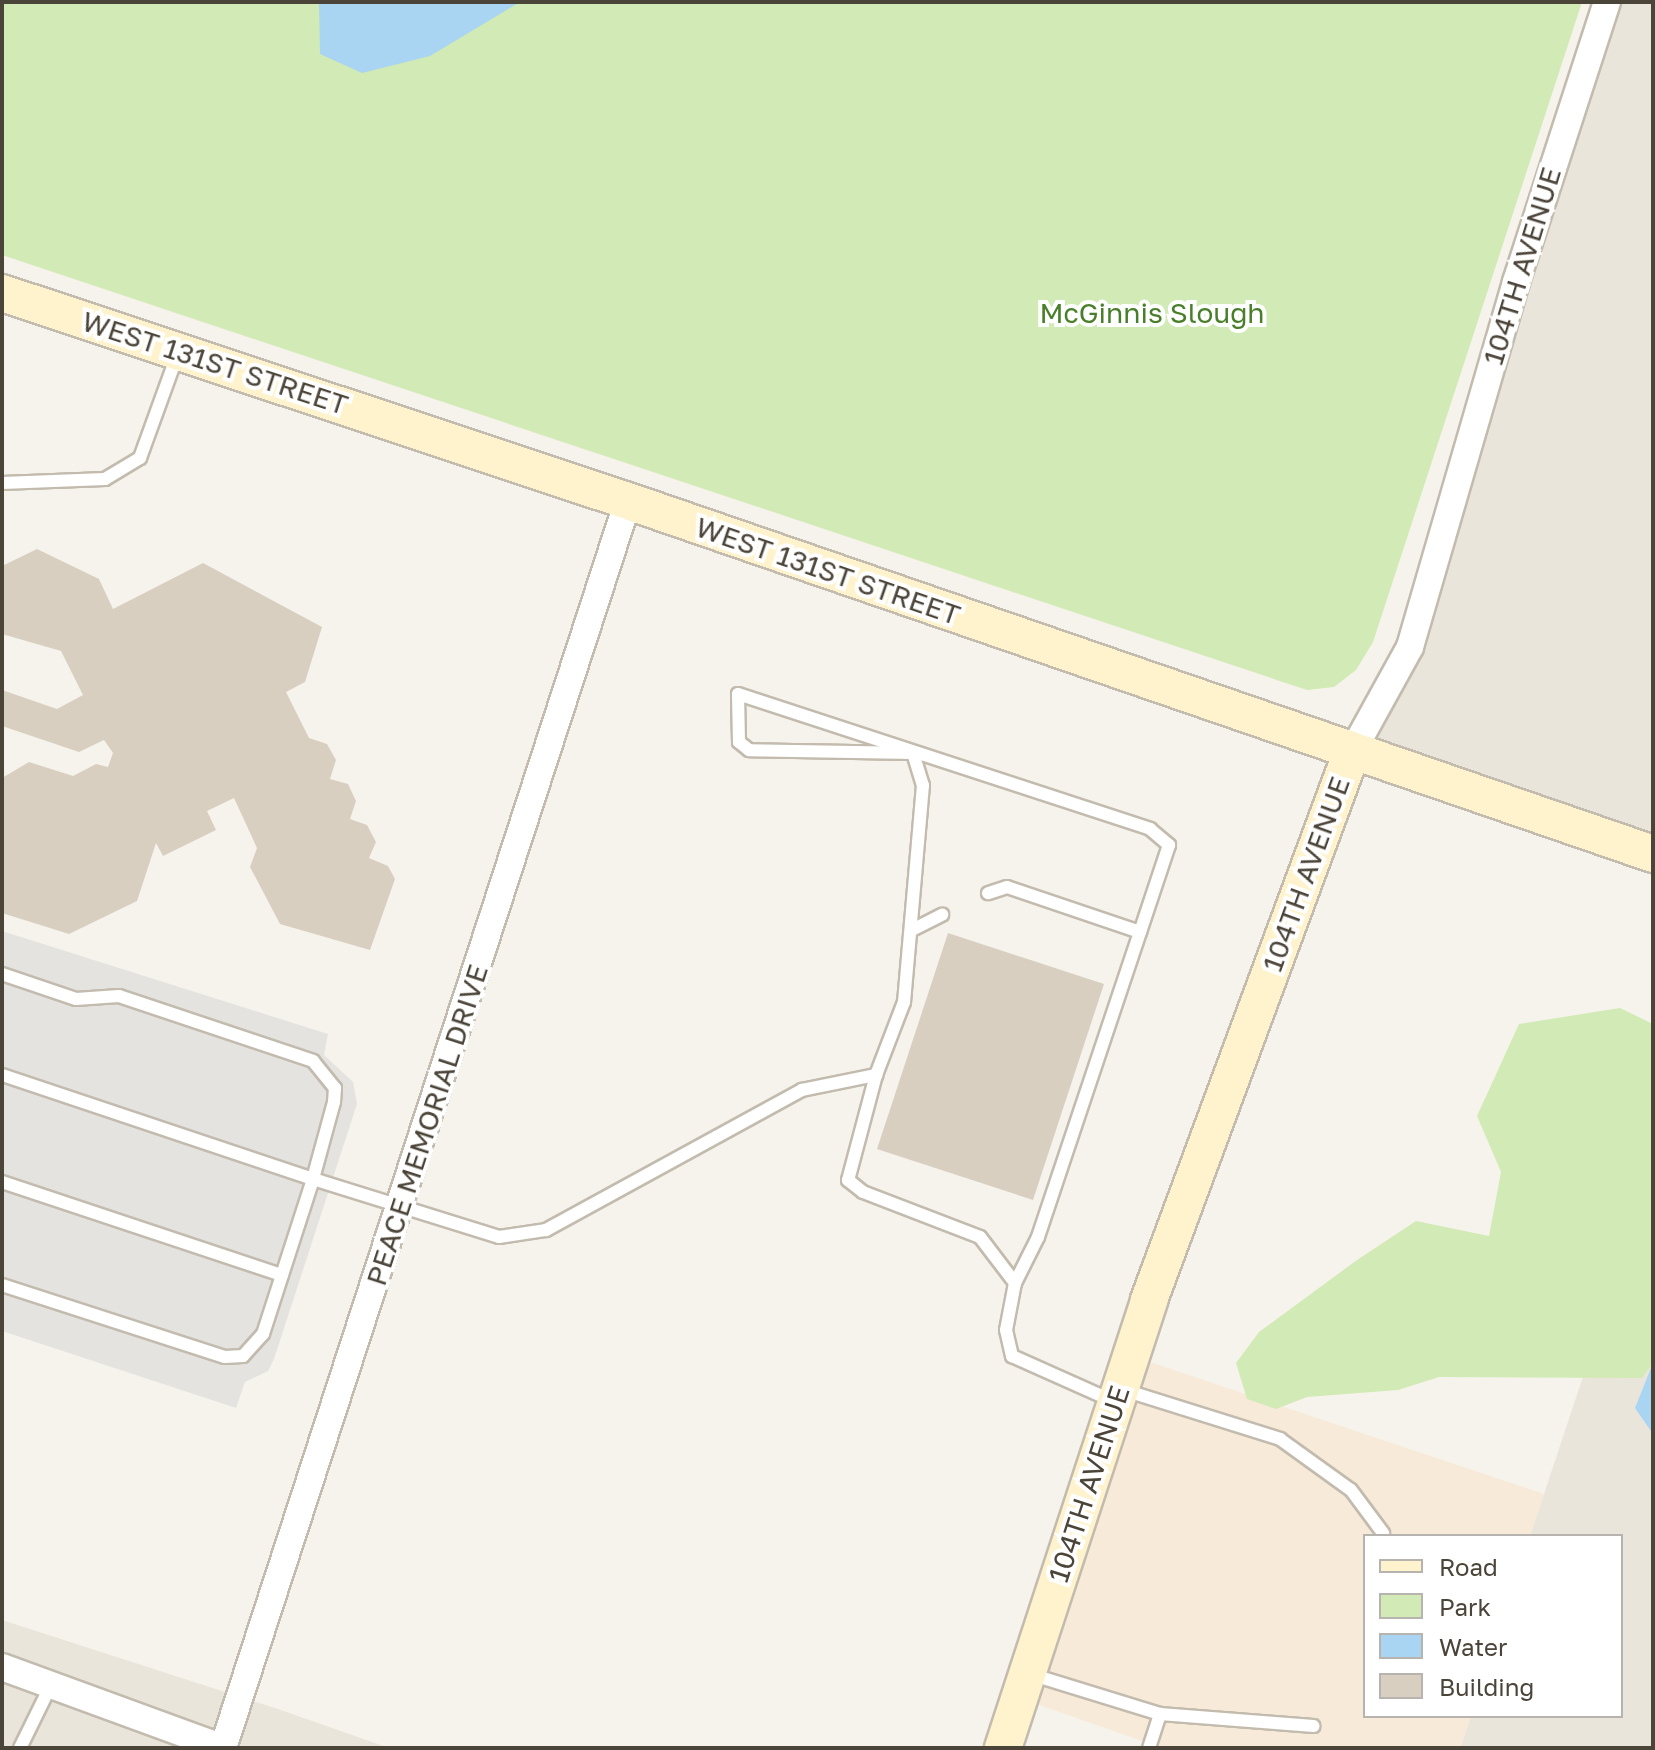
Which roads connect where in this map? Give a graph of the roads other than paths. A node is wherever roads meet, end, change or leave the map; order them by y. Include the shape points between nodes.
1 (1607, 2) edge
2 (2, 293) edge
3 (179, 352) junction
4 (2, 483) edge
5 (628, 501) junction
6 (913, 753) junction
7 (1351, 754) junction
8 (1653, 854) edge
9 (988, 893) dead end
10 (942, 915) dead end
11 (912, 930) junction
12 (1140, 932) junction
13 (2, 974) edge
14 (2, 1075) edge
15 (876, 1075) junction
16 (313, 1179) junction
17 (2, 1182) edge
18 (400, 1209) junction
19 (282, 1275) junction
20 (1015, 1283) junction
21 (2, 1285) edge
22 (1118, 1396) junction
23 (1383, 1533) dead end
24 (2, 1667) edge
25 (1027, 1673) junction
26 (52, 1683) junction
27 (1160, 1714) junction
28 (1314, 1726) dead end
29 (20, 1748) edge
30 (223, 1748) edge
31 (1003, 1748) edge
32 (1149, 1748) edge

1 - 7 street, 104TH AVENUE via 1516,282 1410,647
2 - 3 street, WEST 131ST STREET
3 - 4 lane via 140,458 105,479
3 - 5 street, WEST 131ST STREET
5 - 7 street, WEST 131ST STREET
5 - 18 street, PEACE MEMORIAL DRIVE
6 - 6 lane via 767,704 738,694 734,711 739,742 749,750
6 - 11 lane via 923,785
6 - 12 lane via 1165,839 1169,845
7 - 8 street, WEST 131ST STREET
7 - 22 street, 104TH AVENUE
9 - 12 lane via 1007,887
10 - 11 lane
11 - 15 lane via 904,1002
12 - 20 lane via 1038,1237
13 - 16 lane via 76,999 119,996 313,1061 335,1088
14 - 16 lane
15 - 18 lane via 802,1090 546,1230 499,1237
15 - 20 lane via 848,1180 863,1192 975,1233
16 - 18 lane
16 - 19 lane
17 - 19 lane
18 - 30 street, PEACE MEMORIAL DRIVE
19 - 21 lane via 257,1346 243,1356 225,1357
20 - 22 lane via 1006,1330 1012,1356
22 - 23 lane via 1280,1439 1351,1490
22 - 25 street, 104TH AVENUE
24 - 26 street
25 - 27 lane
25 - 31 street, 104TH AVENUE
26 - 29 lane
26 - 30 street
27 - 28 lane
27 - 32 lane

